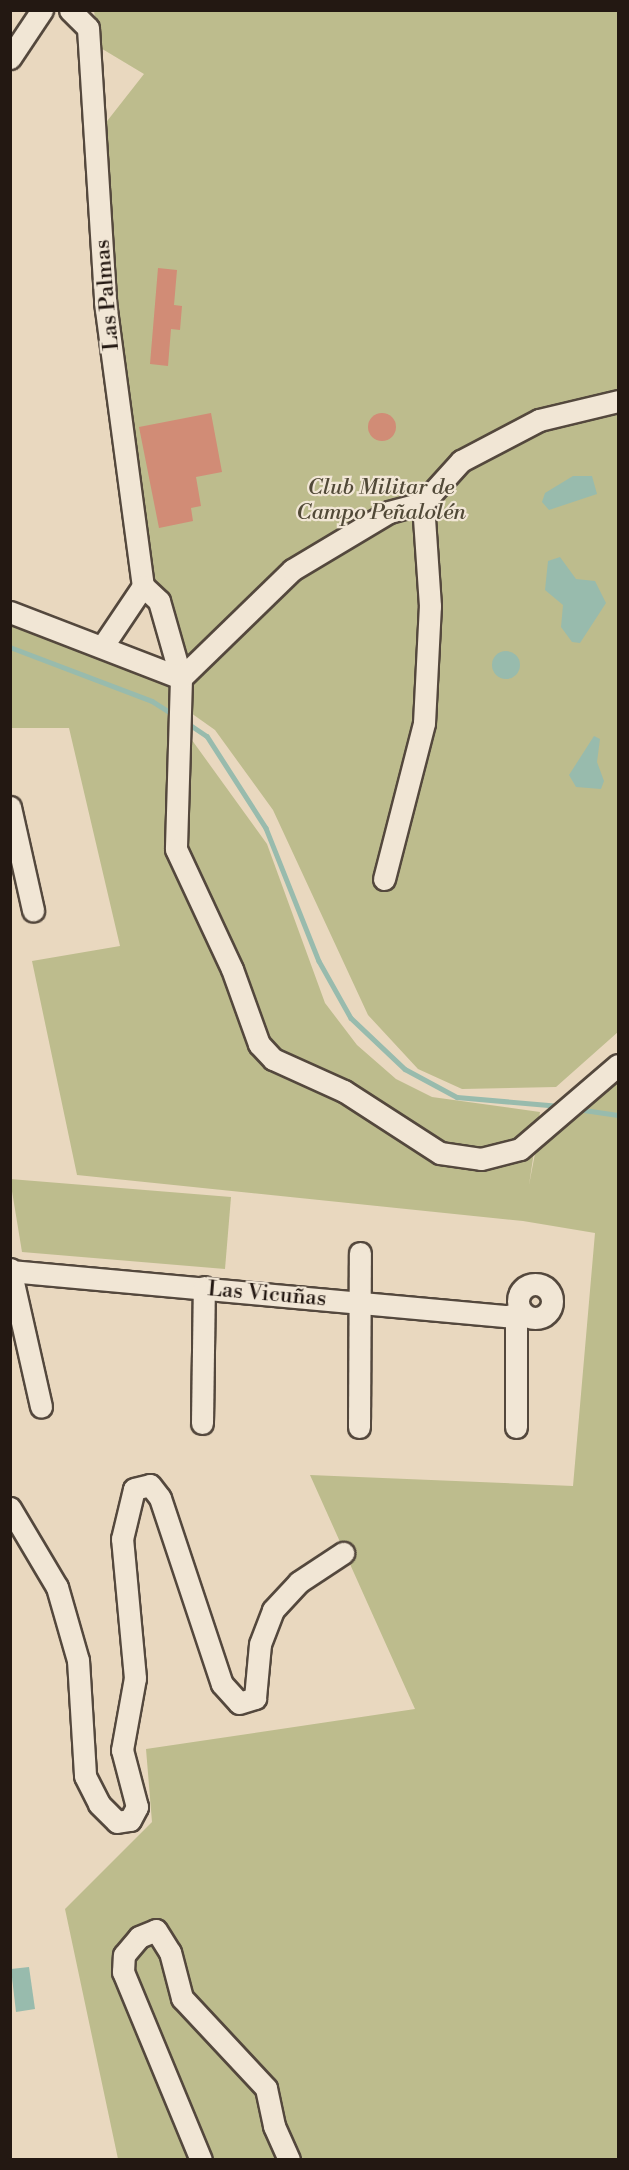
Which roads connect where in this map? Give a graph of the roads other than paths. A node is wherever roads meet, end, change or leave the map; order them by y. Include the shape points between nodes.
1 (42, 10) edge
2 (70, 10) edge
3 (10, 58) edge
4 (618, 401) edge
5 (423, 502) junction
6 (143, 586) junction
7 (10, 612) edge
8 (104, 644) junction
9 (181, 678) junction
10 (10, 807) edge
11 (384, 879) dead end
12 (18, 880) edge
13 (33, 910) dead end
14 (618, 1065) edge
15 (360, 1253) dead end
16 (11, 1271) edge
17 (204, 1287) junction
18 (359, 1303) junction
19 (41, 1407) dead end
20 (202, 1423) dead end
21 (359, 1426) dead end
22 (516, 1428) dead end
23 (10, 1508) edge
24 (344, 1553) dead end
25 (201, 2160) edge
26 (290, 2160) edge

1 - 3 street
2 - 6 street, Las Palmas via 88,28 105,302
4 - 5 street via 539,420 461,461
5 - 9 street via 389,512 292,570
5 - 11 street via 430,606 424,723
6 - 8 street
6 - 9 street via 159,601
7 - 8 street
8 - 9 street
9 - 14 street via 176,741 176,849 232,969 259,1044 273,1059 344,1091 440,1153 481,1159 520,1149
10 - 12 street
12 - 13 street
15 - 18 street
16 - 17 street, Las Vicuñas
16 - 19 street
17 - 18 street, Las Vicuñas
17 - 20 street
18 - 21 street
18 - 22 street, Las Vicuñas via 520,1314
23 - 24 street via 57,1587 78,1660 85,1776 99,1804 117,1822 130,1820 137,1807 122,1750 135,1678 122,1539 135,1489 150,1485 160,1498 222,1684 239,1703 255,1698 260,1644 273,1610 299,1582
25 - 26 street via 123,1972 124,1954 139,1937 156,1930 170,1952 182,1998 266,2088 274,2126

